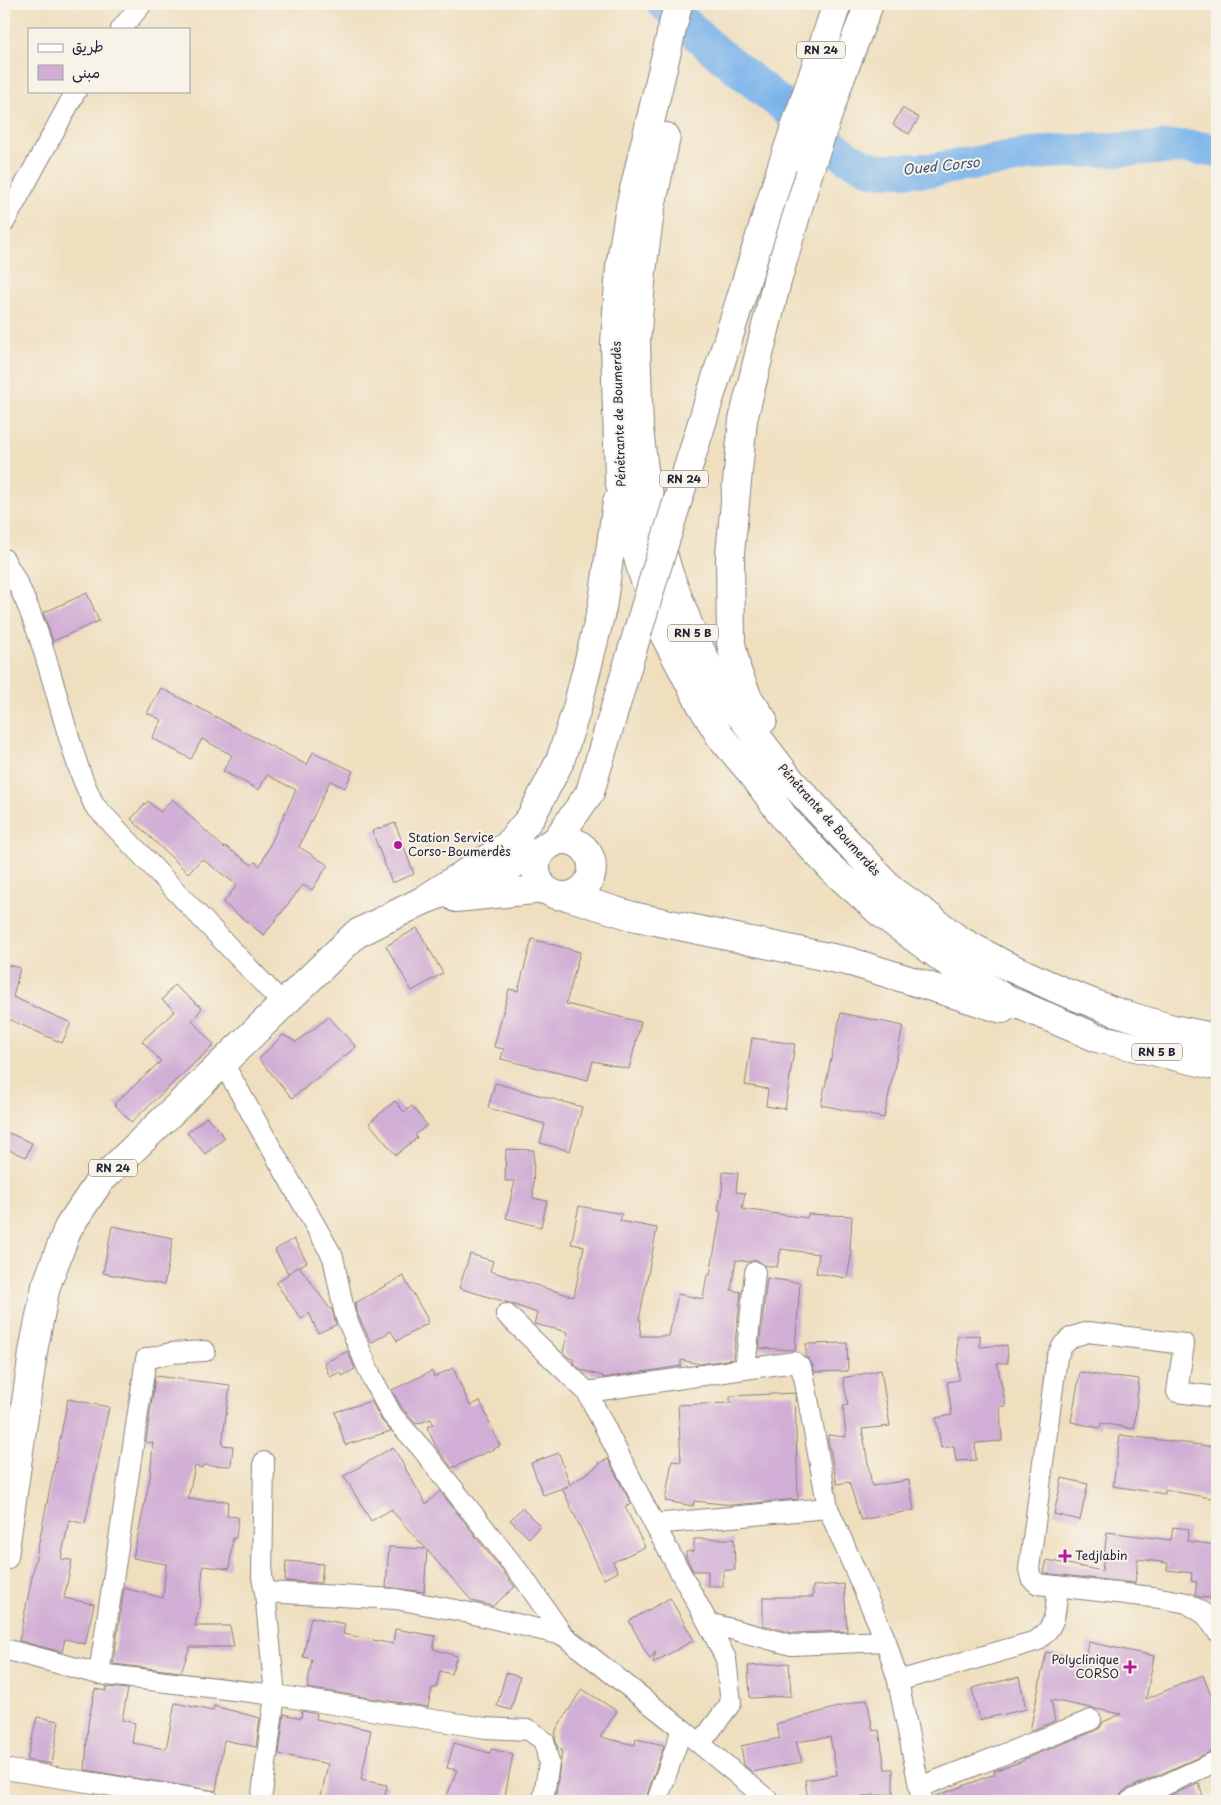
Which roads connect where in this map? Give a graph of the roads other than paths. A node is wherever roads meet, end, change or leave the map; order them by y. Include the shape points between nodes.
1 (142, 4) edge
2 (678, 4) edge
3 (698, 4) edge
4 (837, 4) edge
5 (869, 4) edge
6 (122, 28) edge
7 (75, 92) edge
8 (4, 223) edge
9 (620, 478) junction
10 (4, 559) edge
11 (590, 792) junction
12 (555, 842) junction
13 (592, 869) junction
14 (892, 890) junction
15 (556, 892) junction
16 (422, 901) junction
17 (284, 1004) junction
18 (1097, 1038) junction
19 (1217, 1038) edge
20 (223, 1062) junction
21 (1217, 1066) edge
22 (756, 1272) dead end
23 (506, 1314) dead end
24 (205, 1351) dead end
25 (745, 1369) junction
26 (587, 1392) junction
27 (1217, 1398) edge
28 (264, 1462) dead end
29 (828, 1508) junction
30 (654, 1524) junction
31 (4, 1556) edge
32 (1058, 1586) junction
33 (265, 1592) junction
34 (708, 1623) junction
35 (1216, 1626) edge
36 (562, 1635) junction
37 (886, 1641) junction
38 (4, 1649) edge
39 (99, 1674) junction
40 (898, 1681) junction
41 (275, 1695) junction
42 (1091, 1720) dead end
43 (682, 1729) junction
44 (700, 1744) junction
45 (1217, 1761) edge
46 (4, 1769) edge
47 (921, 1794) edge
48 (210, 1801) edge
49 (261, 1801) edge
50 (543, 1801) edge
51 (657, 1801) edge
52 (769, 1801) edge
53 (1130, 1801) edge

1 - 6 street
2 - 9 main road, Pénétrante de Boumerdès / RN 5 B via 630,207 620,267 616,343
3 - 14 main road, Pénétrante de Boumerdès / RN 5 B via 650,212 637,334 639,429 654,520 668,571 718,686 791,781
4 - 11 main road, RN 24, bridge via 782,166
5 - 14 main road via 807,177 744,420 730,554 731,643 737,671 748,698 769,731
7 - 8 street
9 - 16 main road via 602,608 560,761 532,818 507,846
9 - 18 main road, Pénétrante de Boumerdès / RN 5 B via 642,572 665,636 720,736 786,820 832,869 882,914 946,962 1006,999
10 - 17 street via 17,580 40,641 79,771 94,805
11 - 12 main road
11 - 13 main road
12 - 13 main road via 578,844 586,851
12 - 15 main road via 546,846 536,867 537,877
12 - 16 main road via 505,869
13 - 15 main road via 584,888 576,893
14 - 19 main road, Pénétrante de Boumerdès / RN 5 B via 959,940 1005,965 1113,1011
15 - 16 main road
15 - 18 main road via 632,916 851,962
16 - 17 main road, RN 24 via 356,934
17 - 20 main road, RN 24
18 - 21 main road, Pénétrante de Boumerdès / RN 5 B
20 - 31 main road, RN 24 via 99,1182 68,1228 46,1286
20 - 36 street via 333,1257 345,1315 392,1415 525,1580
22 - 25 street
23 - 26 street
24 - 39 street via 146,1359
25 - 26 street
25 - 29 street via 794,1362 801,1368
26 - 30 street
27 - 32 street via 1177,1392 1184,1344 1088,1332 1072,1337 1063,1345 1058,1357 1029,1569 1031,1578 1038,1584
28 - 33 street via 262,1577
29 - 30 street
29 - 37 street
30 - 34 street
32 - 35 street via 1187,1603
32 - 40 street via 1054,1620 1048,1633 1036,1641
33 - 36 street via 396,1599
33 - 41 street
34 - 37 street via 792,1645
34 - 44 street via 726,1659 731,1703
36 - 43 street
37 - 40 street
38 - 39 street
39 - 41 street
40 - 47 street
41 - 49 street
41 - 50 street via 486,1728 529,1730 544,1741 549,1763
42 - 47 street
43 - 44 street
43 - 51 street
44 - 52 street
45 - 53 street
46 - 48 street

